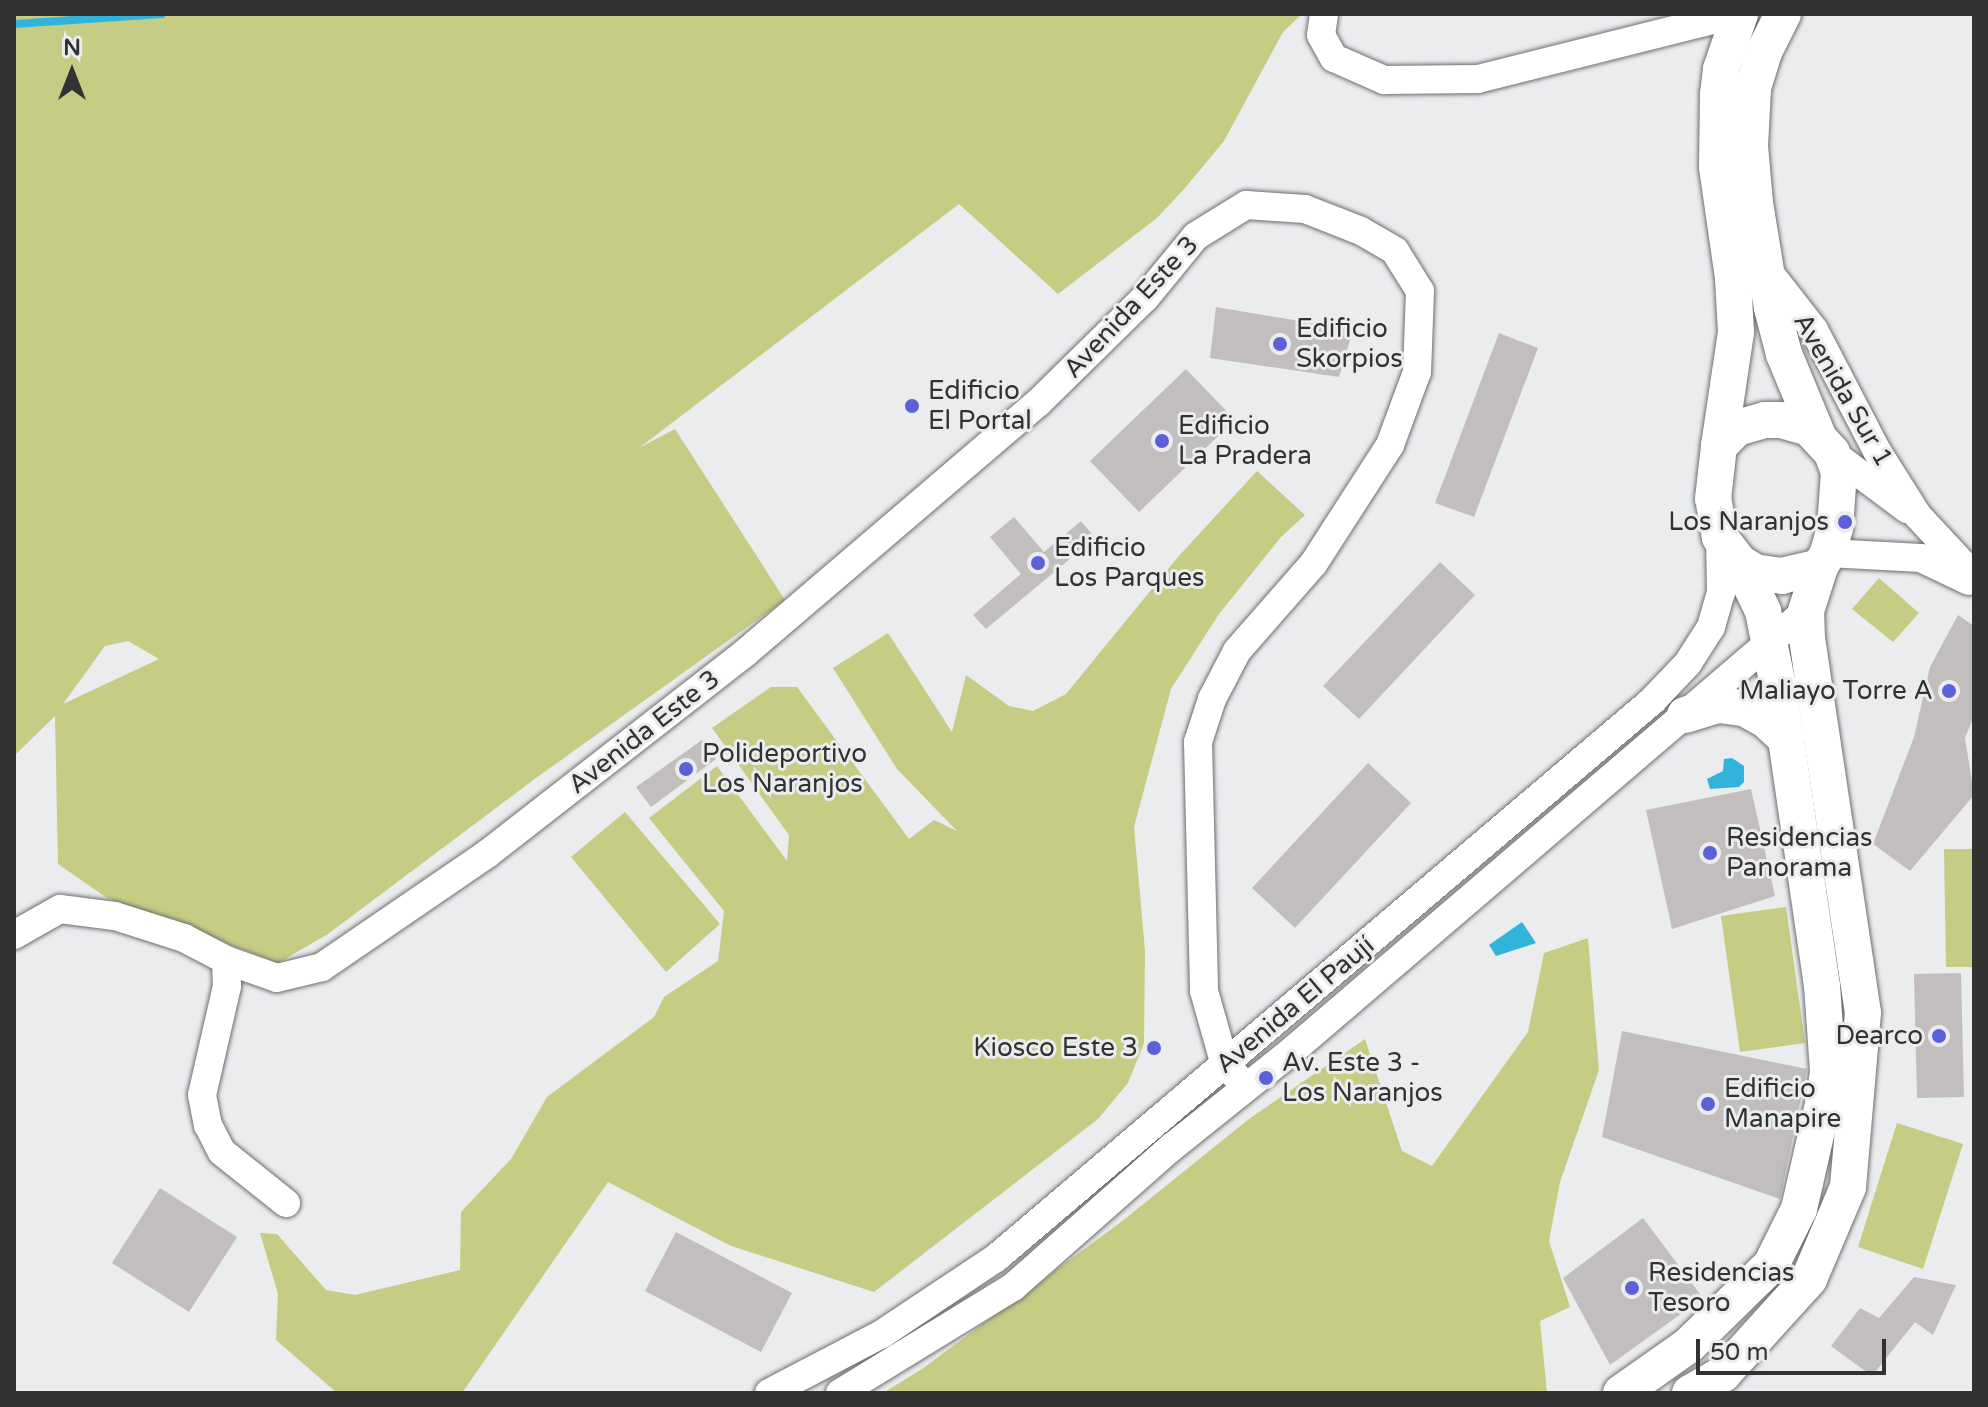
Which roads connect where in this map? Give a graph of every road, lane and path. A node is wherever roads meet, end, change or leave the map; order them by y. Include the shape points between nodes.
1 (1324, 14) edge
2 (1738, 14) edge
3 (1783, 14) edge
4 (1764, 266) junction
5 (1825, 444) junction
6 (1719, 446) junction
7 (1918, 516) junction
8 (1730, 550) junction
9 (1824, 560) junction
10 (1974, 576) edge
11 (1974, 584) edge
12 (1806, 611) junction
13 (1768, 642) junction
14 (1685, 715) junction
15 (1786, 739) junction
16 (14, 935) edge
17 (226, 960) junction
18 (1225, 1065) junction
19 (1246, 1086) junction
20 (286, 1203) dead end
21 (769, 1393) edge
22 (840, 1393) edge
23 (1621, 1393) edge
24 (1690, 1393) edge

1 - 2 street via 1321,35 1334,58 1384,80 1478,79
2 - 6 main road via 1718,94 1717,167 1736,332
3 - 4 main road via 1764,52 1749,120
4 - 5 main road via 1784,354
4 - 7 street, Avenida Sur 1 via 1814,330 1877,451
5 - 6 main road via 1797,424 1765,420 1737,428
5 - 7 street, Avenida Sur 1
5 - 9 main road via 1839,482 1835,528
6 - 8 main road via 1713,499
7 - 10 street, Avenida Sur 1
8 - 9 main road via 1770,576
8 - 13 main road via 1763,611
8 - 18 street, Avenida El Paují via 1718,607 1701,647 1672,680
9 - 11 street via 1921,558
9 - 12 main road
12 - 13 street, Avenida El Paují
12 - 24 main road via 1863,1013 1848,1187 1809,1279 1723,1374
13 - 14 street, Avenida El Paují
13 - 15 main road
14 - 15 main road via 1718,705 1744,708
14 - 19 street, Avenida El Paují
15 - 23 main road via 1826,1035 1828,1071 1818,1137 1799,1209 1771,1265 1681,1352
16 - 17 street, Avenida Este 3 via 60,909 115,916 184,938
17 - 18 street, Avenida Este 3 via 277,978 322,967 487,854 745,653 1038,403 1145,298 1196,236 1246,205 1305,209 1395,251 1420,291 1417,372 1390,445 1314,563 1237,651 1212,699 1198,742 1204,991
17 - 20 street via 227,986 202,1095 208,1125 222,1152
18 - 19 street, Avenida Este 3
18 - 21 street, Avenida El Paují via 964,1282 858,1348
19 - 22 street, Avenida El Paují via 1013,1287

